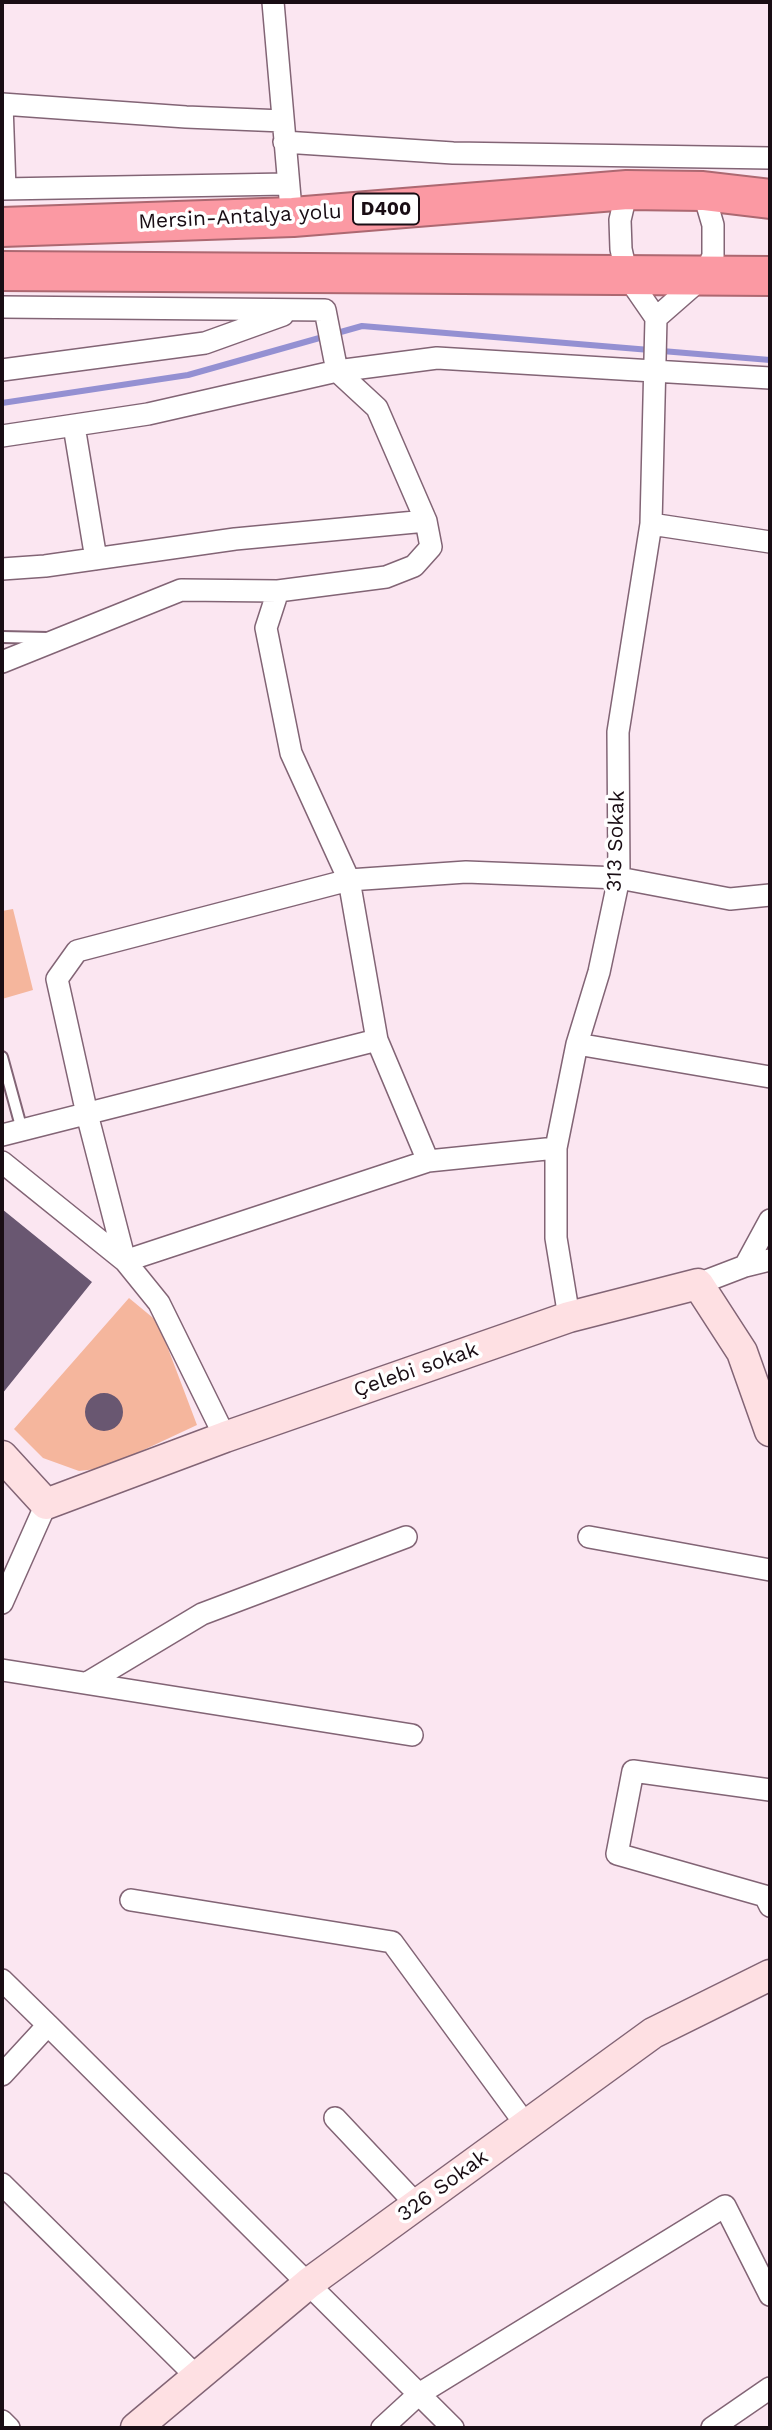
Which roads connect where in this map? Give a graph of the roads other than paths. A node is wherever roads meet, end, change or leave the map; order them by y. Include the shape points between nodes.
1 (273, 2) edge
2 (2, 104) edge
3 (283, 131) junction
4 (770, 158) edge
5 (3, 189) edge
6 (627, 190) junction
7 (703, 191) junction
8 (770, 199) edge
9 (290, 200) junction
10 (2, 227) edge
11 (2, 271) edge
12 (627, 276) junction
13 (705, 276) junction
14 (770, 276) edge
15 (2, 307) edge
16 (298, 310) junction
17 (656, 326) junction
18 (653, 366) junction
19 (2, 370) edge
20 (337, 372) junction
21 (770, 378) edge
22 (74, 426) junction
23 (2, 436) edge
24 (426, 522) junction
25 (651, 524) junction
26 (770, 542) edge
27 (96, 559) junction
28 (2, 569) edge
29 (278, 591) junction
30 (2, 637) edge
31 (62, 639) junction
32 (2, 662) edge
33 (619, 878) junction
34 (349, 880) junction
35 (770, 895) edge
36 (377, 1041) junction
37 (577, 1044) junction
38 (2, 1057) edge
39 (770, 1077) edge
40 (87, 1114) junction
41 (12, 1133) edge
42 (556, 1148) junction
43 (428, 1161) junction
44 (2, 1162) edge
45 (770, 1220) edge
46 (770, 1260) edge
47 (125, 1261) junction
48 (745, 1266) junction
49 (698, 1284) junction
50 (569, 1317) junction
51 (770, 1431) edge
52 (225, 1437) junction
53 (2, 1455) edge
54 (46, 1504) junction
55 (407, 1537) dead end
56 (589, 1537) dead end
57 (770, 1570) edge
58 (2, 1603) edge
59 (2, 1670) edge
60 (87, 1683) junction
61 (412, 1735) dead end
62 (770, 1790) edge
63 (131, 1900) dead end
64 (770, 1906) edge
65 (770, 1975) edge
66 (2, 1980) edge
67 (48, 2025) junction
68 (2, 2075) edge
69 (335, 2119) dead end
70 (526, 2125) junction
71 (2, 2184) edge
72 (416, 2205) junction
73 (309, 2283) junction
74 (770, 2295) edge
75 (197, 2377) junction
76 (770, 2388) edge
77 (419, 2394) junction
78 (2, 2421) edge
79 (737, 2421) edge
80 (9, 2428) edge
81 (136, 2428) edge
82 (382, 2428) edge
83 (453, 2428) edge
84 (712, 2428) edge

1 - 3 street
2 - 3 street via 186,117
2 - 5 street
3 - 4 street via 453,153
3 - 9 street
5 - 9 street
6 - 7 highway, Mersin-Antalya yolu / D400
6 - 9 highway, Mersin-Antalya yolu / D400
6 - 12 street via 620,220
7 - 8 highway, Mersin-Antalya yolu / D400
7 - 13 street via 713,225 713,256
9 - 10 highway, Mersin-Antalya yolu / D400
11 - 12 highway
12 - 13 highway
12 - 17 street
13 - 14 highway
13 - 17 street
15 - 16 street
16 - 19 street via 205,342
16 - 20 street via 325,310
17 - 18 street, 313 Sokak
18 - 20 street via 437,358
18 - 21 street
18 - 25 street, 313 Sokak
20 - 22 street
20 - 24 street via 377,408
22 - 23 street
22 - 27 street
24 - 27 street via 235,538
24 - 29 street via 431,547 414,566 386,577
25 - 26 street
25 - 33 street, 313 Sokak via 618,732
27 - 28 street
29 - 31 street via 181,590
29 - 34 street via 266,628 291,753
30 - 31 lane
31 - 32 street
33 - 34 street via 466,872
33 - 35 street via 730,899
33 - 37 street, 313 Sokak via 599,972
34 - 36 street
34 - 40 street via 77,950 57,979
36 - 40 street
36 - 43 street
37 - 39 street
37 - 42 street, 313 Sokak
38 - 41 lane
40 - 41 street
40 - 47 street
42 - 43 street
42 - 50 street, 313 Sokak via 556,1238
43 - 47 street
44 - 47 street
45 - 48 street
46 - 48 street
47 - 52 street via 159,1303
48 - 49 street
49 - 50 street, Çelebi sokak
49 - 51 street via 742,1352
50 - 52 street, Çelebi sokak
52 - 54 street, Çelebi sokak
53 - 54 street
54 - 58 street
55 - 60 street via 202,1614
56 - 57 street
59 - 60 street
60 - 61 street
62 - 64 street via 633,1771 617,1854 765,1896
63 - 70 street via 392,1942
65 - 70 street, 326 Sokak via 653,2033
66 - 67 street
67 - 68 street
67 - 73 street
69 - 72 street
70 - 72 street, 326 Sokak
71 - 75 street
72 - 73 street, 326 Sokak
73 - 75 street, 326 Sokak
73 - 77 street
74 - 77 street via 725,2206
75 - 81 street, 326 Sokak
76 - 79 street
77 - 82 street
77 - 83 street
78 - 80 street
79 - 84 street

